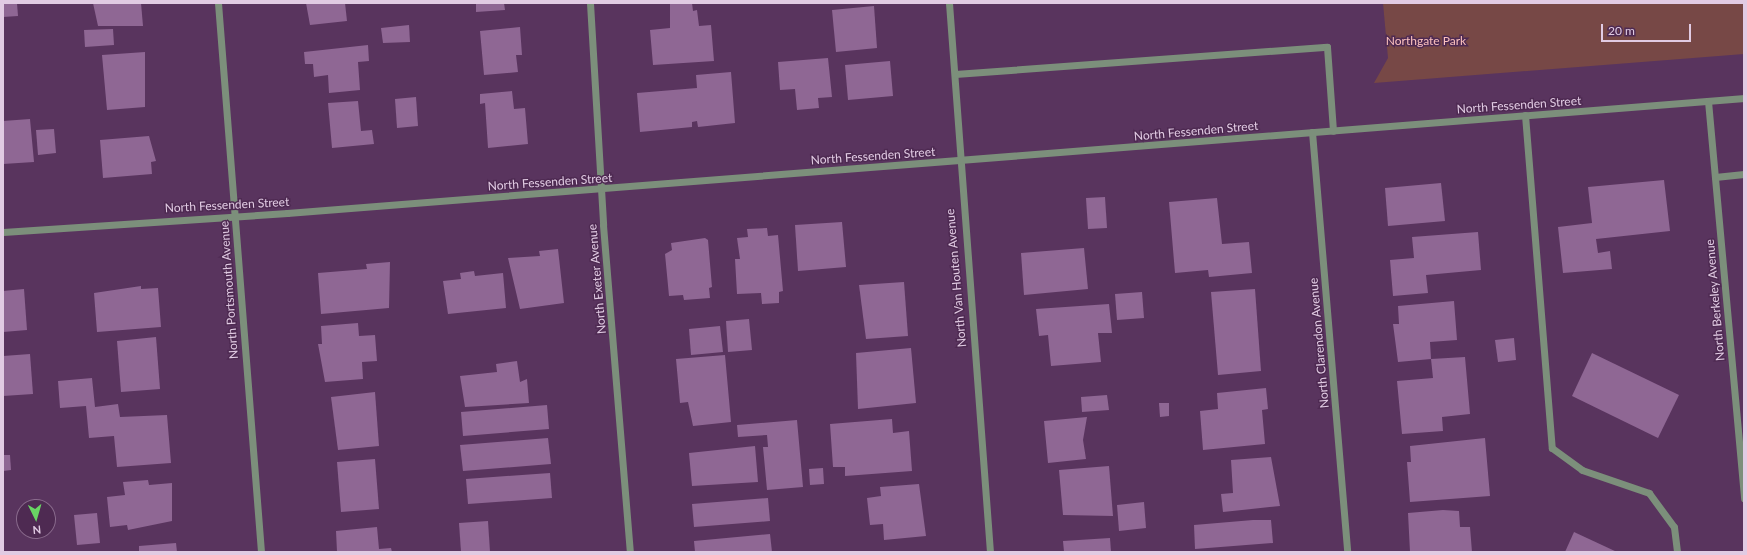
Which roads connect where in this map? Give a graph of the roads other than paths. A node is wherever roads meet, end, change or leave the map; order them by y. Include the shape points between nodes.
1 (218, 3) edge
2 (590, 3) edge
3 (949, 3) edge
4 (955, 74) junction
5 (1744, 98) edge
6 (1708, 101) junction
7 (1525, 115) junction
8 (1333, 131) junction
9 (1312, 132) junction
10 (960, 161) junction
11 (1744, 174) edge
12 (1715, 177) junction
13 (602, 189) junction
14 (235, 217) junction
15 (3, 232) edge
16 (1744, 498) edge
17 (261, 552) edge
18 (630, 552) edge
19 (990, 552) edge
20 (1347, 552) edge
21 (1678, 552) edge

1 - 14 street, North Portsmouth Avenue
2 - 13 street, North Exeter Avenue
3 - 4 street, North Van Houten Avenue
4 - 8 street via 1327,46
4 - 10 street, North Van Houten Avenue
5 - 6 street, North Fessenden Street
6 - 7 street, North Fessenden Street
6 - 12 street, North Berkeley Avenue
7 - 8 street, North Fessenden Street
7 - 21 street via 1552,448 1582,470 1650,493 1674,527
8 - 9 street, North Fessenden Street
9 - 10 street, North Fessenden Street
9 - 20 street, North Clarendon Avenue
10 - 13 street, North Fessenden Street
10 - 19 street, North Van Houten Avenue
11 - 12 street
12 - 16 street, North Berkeley Avenue
13 - 14 street, North Fessenden Street
13 - 18 street, North Exeter Avenue
14 - 15 street, North Fessenden Street
14 - 17 street, North Portsmouth Avenue

